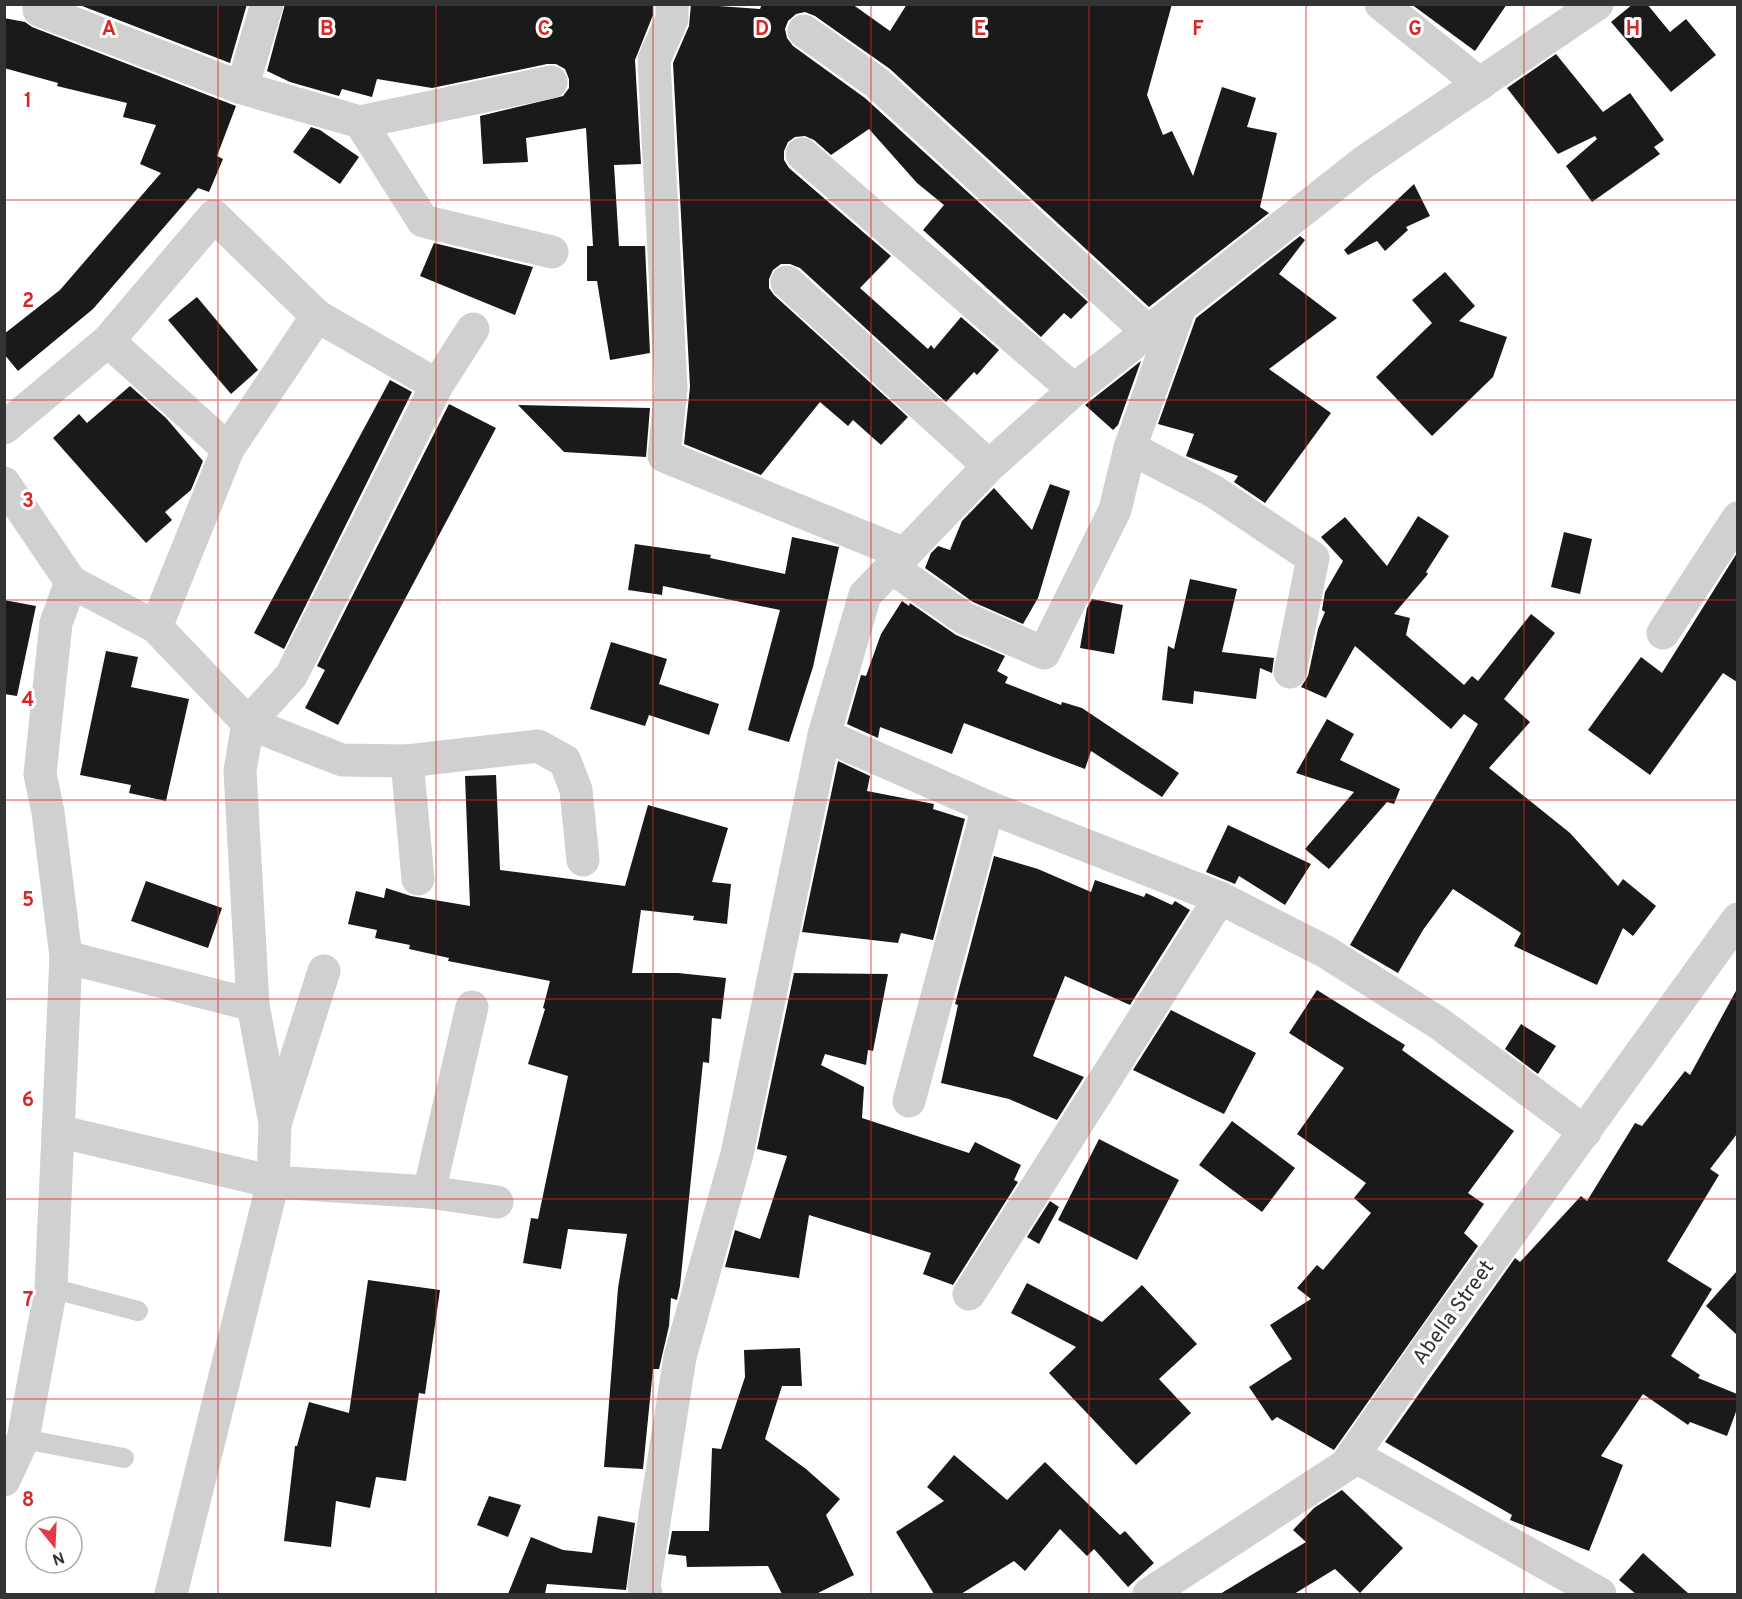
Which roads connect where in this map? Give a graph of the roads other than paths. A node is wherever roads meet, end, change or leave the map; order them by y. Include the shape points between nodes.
1 (39, 4) edge
2 (267, 4) edge
3 (672, 4) edge
4 (1381, 4) edge
5 (1581, 9) edge
6 (804, 31) dead end
7 (551, 82) dead end
8 (1480, 84) junction
9 (242, 88) junction
10 (360, 122) junction
11 (802, 154) dead end
12 (552, 252) dead end
13 (787, 282) dead end
14 (1181, 305) junction
15 (317, 316) junction
16 (473, 329) dead end
17 (1148, 332) junction
18 (108, 341) junction
19 (437, 385) junction
20 (1074, 390) junction
21 (4, 428) edge
22 (1130, 448) junction
23 (228, 449) junction
24 (989, 466) junction
25 (4, 483) edge
26 (1737, 518) edge
27 (898, 561) junction
28 (71, 582) junction
29 (156, 627) junction
30 (1663, 633) dead end
31 (1290, 672) dead end
32 (248, 723) junction
33 (824, 735) junction
34 (407, 761) junction
35 (988, 807) junction
36 (583, 860) dead end
37 (418, 879) dead end
38 (1220, 898) junction
39 (1734, 932) edge
40 (66, 957) junction
41 (324, 971) dead end
42 (253, 1005) junction
43 (472, 1007) dead end
44 (909, 1101) dead end
45 (275, 1123) junction
46 (58, 1131) junction
47 (1585, 1132) junction
48 (273, 1182) junction
49 (429, 1192) junction
50 (497, 1202) dead end
51 (51, 1288) junction
52 (969, 1294) dead end
53 (138, 1311) dead end
54 (24, 1438) junction
55 (1353, 1455) junction
56 (124, 1458) dead end
57 (4, 1480) edge
58 (171, 1594) edge
59 (646, 1594) edge
60 (1149, 1594) edge
61 (1600, 1594) edge

1 - 9 street via 39,10
2 - 9 street
3 - 27 street via 672,19 654,60 671,388 664,456
4 - 8 street
5 - 8 street
6 - 17 street via 878,83
7 - 10 street
8 - 14 street via 1364,162
9 - 10 street
10 - 12 street via 423,220
11 - 20 street
13 - 24 street
14 - 17 street
14 - 22 street
15 - 18 street via 214,216
15 - 19 street
15 - 23 street
16 - 19 street
17 - 20 street
18 - 21 street
18 - 23 street
19 - 32 street via 291,676
20 - 24 street
22 - 27 street via 1115,510 1044,653 964,618
22 - 31 street via 1213,491 1313,558
23 - 29 street
24 - 27 street
25 - 28 street
26 - 30 street
27 - 33 street via 866,595
28 - 29 street
28 - 40 street via 56,623 40,774
29 - 32 street
32 - 34 street via 342,760
32 - 42 street via 240,771
33 - 35 street
33 - 59 street via 737,1155 680,1357 644,1586
34 - 36 street via 538,746 565,761 576,790
34 - 37 street
35 - 38 street
35 - 44 street
38 - 47 street via 1326,952 1431,1018
38 - 52 street
39 - 47 street, Abella Street via 1700,970
40 - 42 street
40 - 46 street
41 - 45 street
42 - 45 street
43 - 49 street
45 - 48 street
46 - 48 street
46 - 51 street
47 - 55 street, Abella Street
48 - 49 street
48 - 58 street
49 - 50 street
51 - 53 lane
51 - 54 street
54 - 56 lane
54 - 57 street
55 - 60 street, Abella Street via 1346,1465
55 - 61 street

